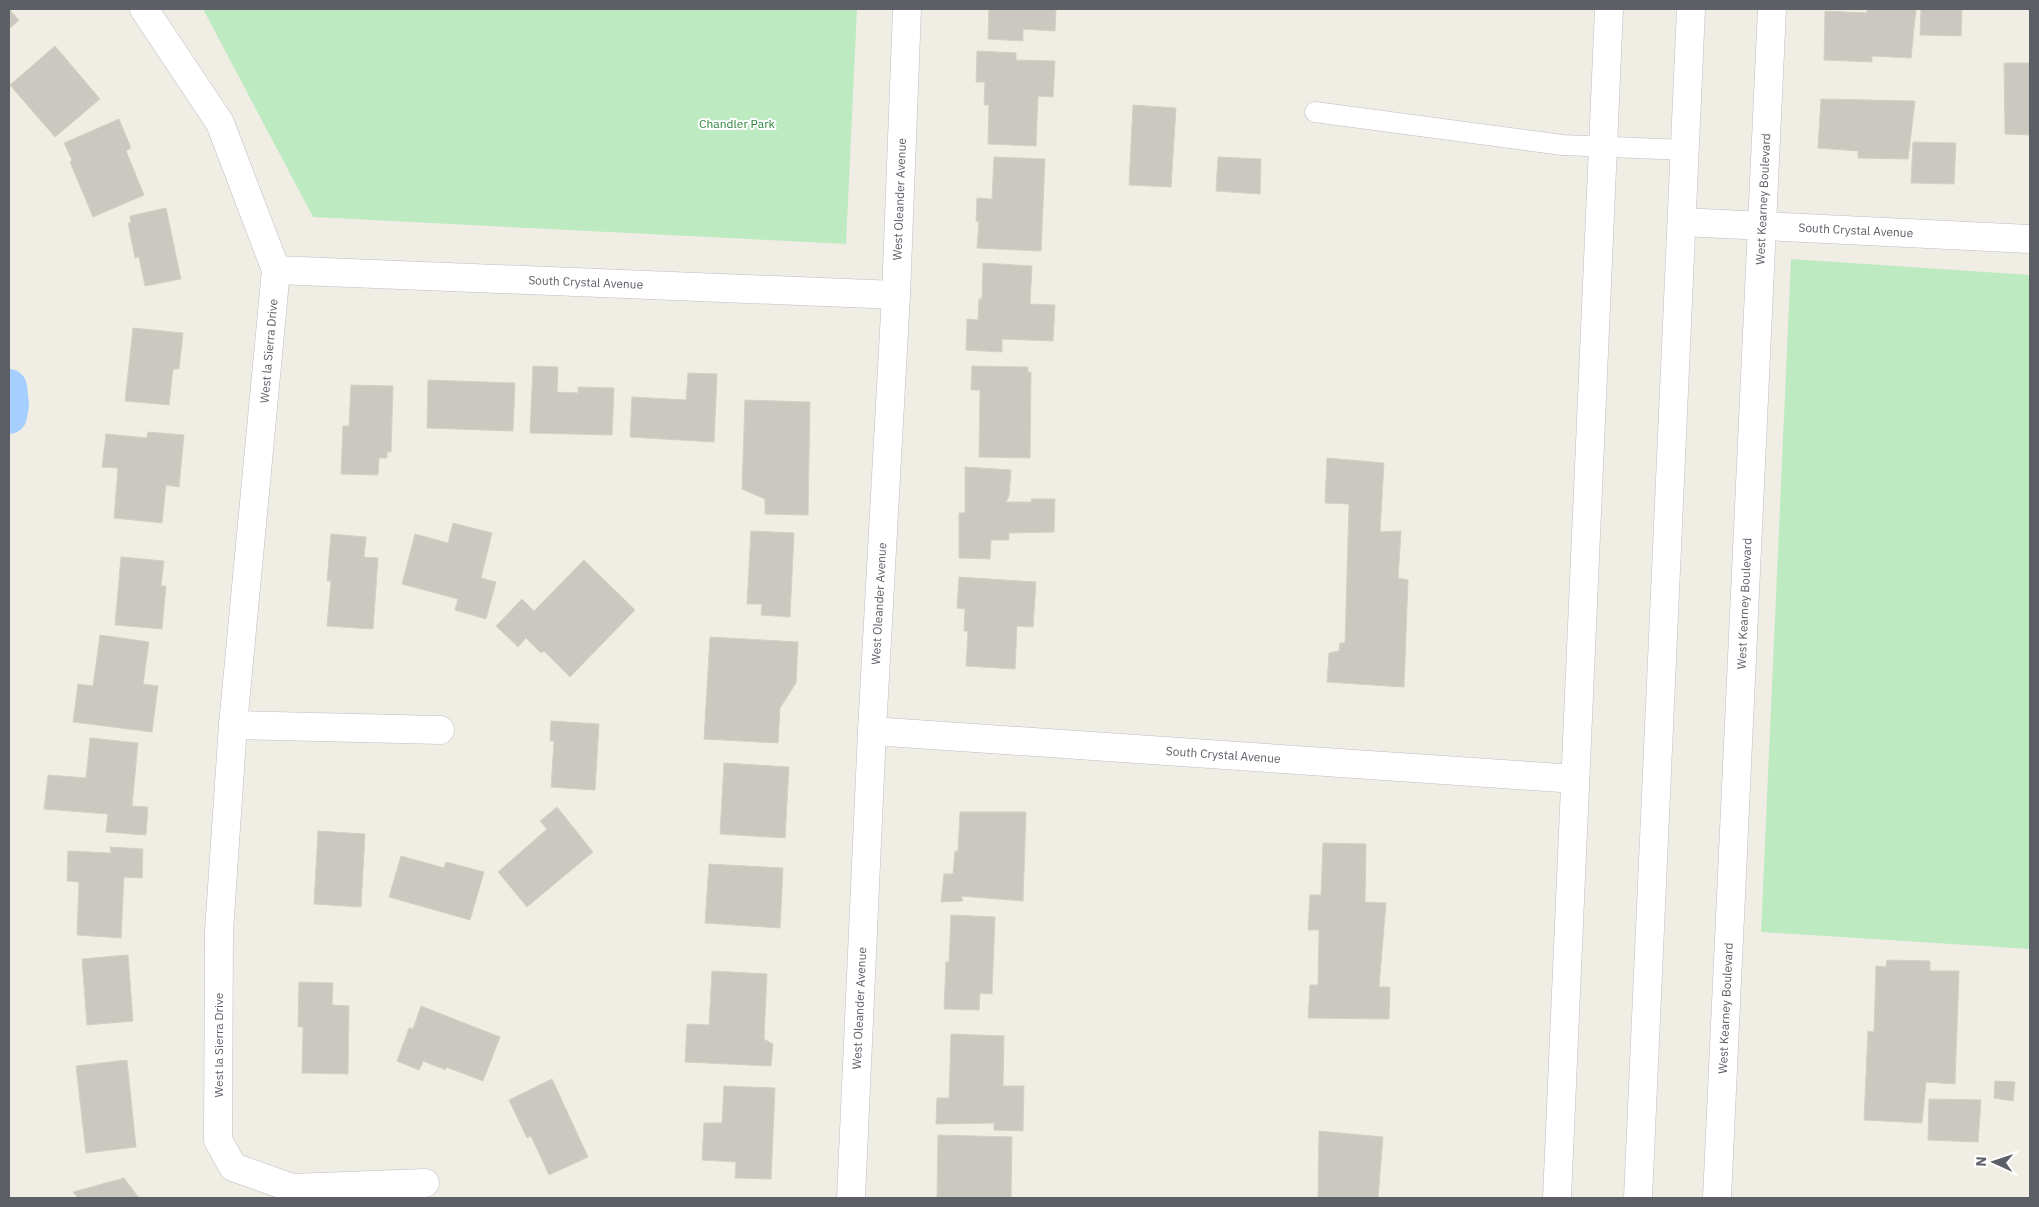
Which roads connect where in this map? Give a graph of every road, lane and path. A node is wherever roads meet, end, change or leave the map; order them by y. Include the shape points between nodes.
1 (144, 9) edge
2 (907, 9) edge
3 (1609, 9) edge
4 (1691, 9) edge
5 (1772, 9) edge
6 (1315, 112) dead end
7 (1603, 148) junction
8 (1685, 150) junction
9 (1682, 222) junction
10 (1762, 226) junction
11 (2030, 239) edge
12 (276, 270) junction
13 (896, 295) junction
14 (233, 725) junction
15 (440, 730) dead end
16 (872, 731) junction
17 (1576, 779) junction
18 (425, 1183) dead end
19 (851, 1198) edge
20 (1558, 1198) edge
21 (1638, 1198) edge
22 (1717, 1198) edge

1 - 12 street, West la Sierra Drive via 220,123
2 - 13 street, West Oleander Avenue
3 - 7 street
4 - 8 street
5 - 10 street, West Kearney Boulevard
6 - 7 lane
7 - 8 lane
7 - 17 street
8 - 9 street
9 - 10 street, South Crystal Avenue
9 - 21 street
10 - 11 street, South Crystal Avenue
10 - 22 street, West Kearney Boulevard
12 - 13 street, South Crystal Avenue
12 - 14 street, West la Sierra Drive
13 - 16 street, West Oleander Avenue
14 - 15 street
14 - 18 street, West la Sierra Drive via 219,931 218,1140 233,1167 292,1188
16 - 17 street, South Crystal Avenue
16 - 19 street, West Oleander Avenue
17 - 20 street

